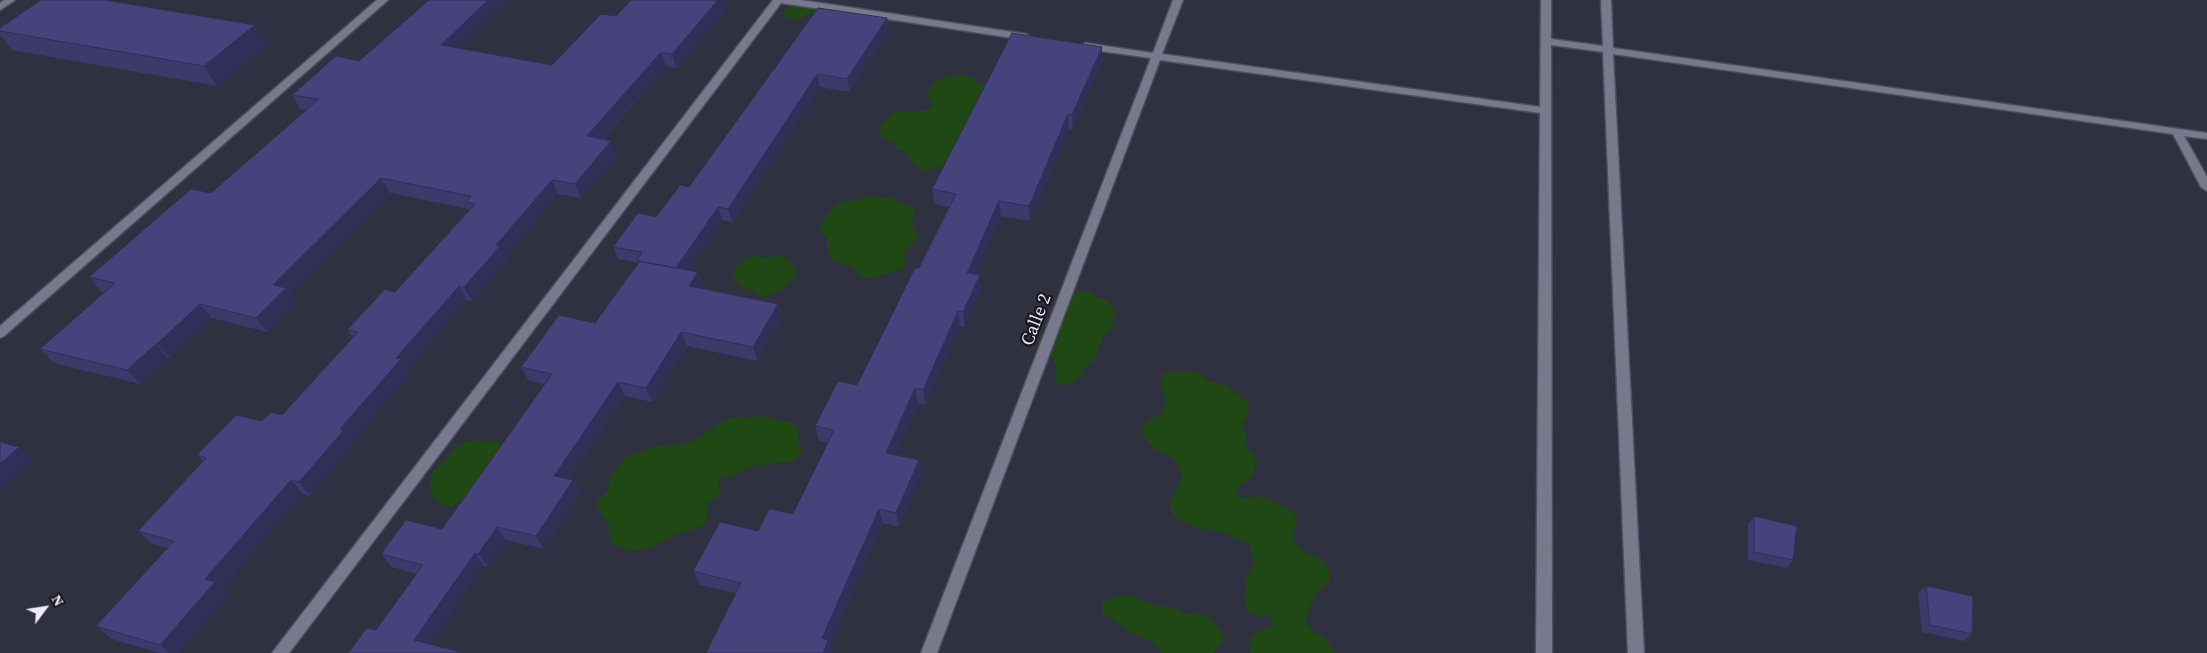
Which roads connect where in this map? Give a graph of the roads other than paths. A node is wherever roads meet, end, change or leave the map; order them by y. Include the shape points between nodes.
1 (10, 0) edge
2 (383, 0) edge
3 (778, 0) edge
4 (782, 0) edge
5 (1178, 0) edge
6 (1546, 0) edge
7 (1606, 0) edge
8 (0, 7) edge
9 (1038, 39) edge
10 (1546, 41) junction
11 (1078, 45) edge
12 (1608, 50) junction
13 (1156, 57) junction
14 (1546, 111) junction
15 (2176, 131) junction
16 (2207, 136) edge
17 (2207, 187) edge
18 (0, 332) edge
19 (280, 653) edge
20 (929, 653) edge
21 (1544, 653) edge
22 (1636, 653) edge

1 - 8 street
2 - 18 street
3 - 19 street
4 - 9 street
5 - 13 street, Calle 2
6 - 10 street
7 - 12 street
10 - 12 street
10 - 14 street
11 - 13 street
12 - 15 street
12 - 22 street
13 - 14 street
13 - 20 street, Calle 2
14 - 21 street
15 - 16 street
15 - 17 street

